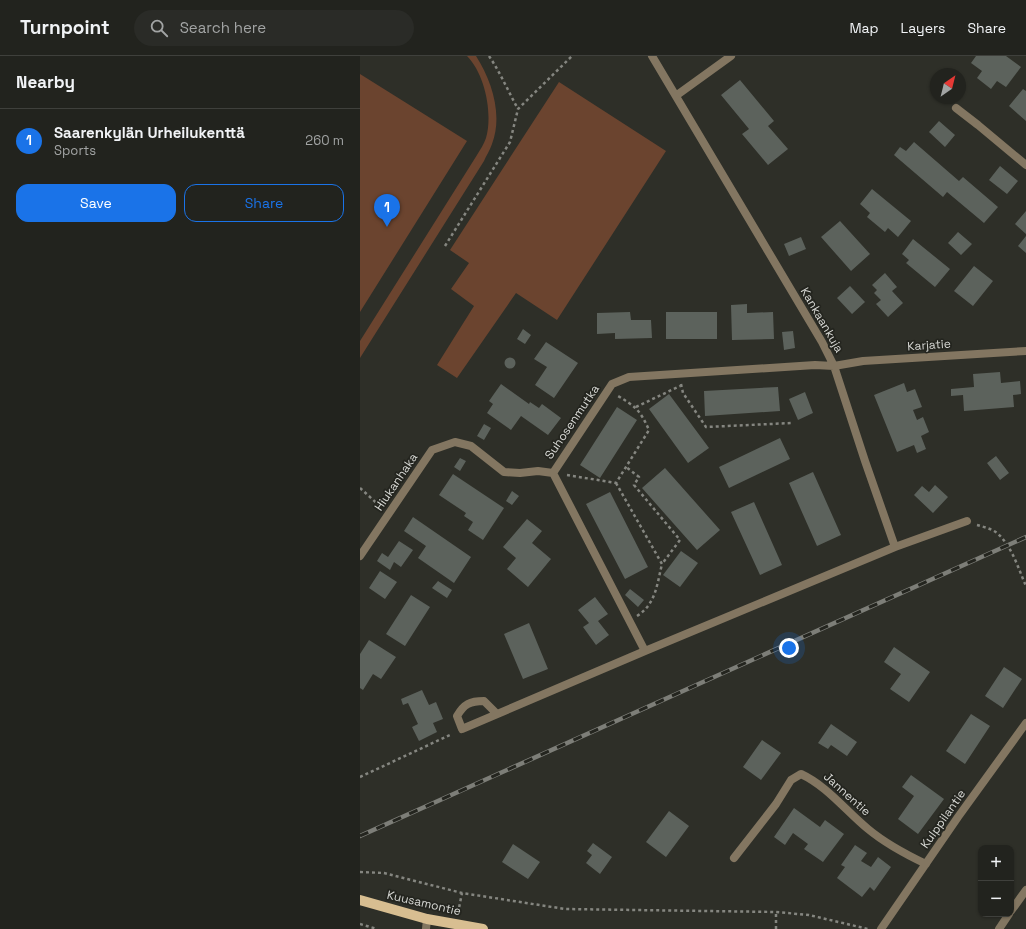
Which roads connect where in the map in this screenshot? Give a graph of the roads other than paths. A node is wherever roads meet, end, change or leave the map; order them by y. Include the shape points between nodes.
1 (652, 56) edge
2 (731, 56) edge
3 (677, 95) junction
4 (956, 108) dead end
5 (1026, 165) edge
6 (1026, 351) edge
7 (834, 366) junction
8 (552, 473) junction
9 (967, 521) road end
10 (895, 547) junction
11 (360, 556) edge
12 (645, 652) junction
13 (497, 714) junction
14 (1026, 723) edge
15 (734, 858) dead end
16 (926, 864) junction
17 (1026, 890) edge
18 (360, 900) edge
19 (1014, 908) edge
20 (1007, 917) edge
21 (426, 924) edge
22 (483, 929) edge
23 (881, 929) edge
24 (999, 929) edge

1 - 3 street, Kankaankuja
2 - 3 street
3 - 7 street, Kankaankuja
4 - 5 street
6 - 7 street, Karjatie
7 - 8 street, Suhosenmutka via 815,365 629,377 612,384
7 - 10 street, Kankaankuja
8 - 11 street, Hiukanhaka via 504,472 471,446 455,442 432,450
8 - 12 street, Suhosenmutka
9 - 10 street
10 - 12 street
12 - 13 street
13 - 13 street via 462,729 457,716 462,708 473,701 484,701
14 - 16 street, Kulppilantie
15 - 16 street, Jannentie via 776,804 791,780 801,774 814,780 868,829 892,846
16 - 23 street, Kulppilantie
17 - 19 street
18 - 21 main road, Kuusamontie
20 - 24 street
21 - 22 main road, Kuusamontie

